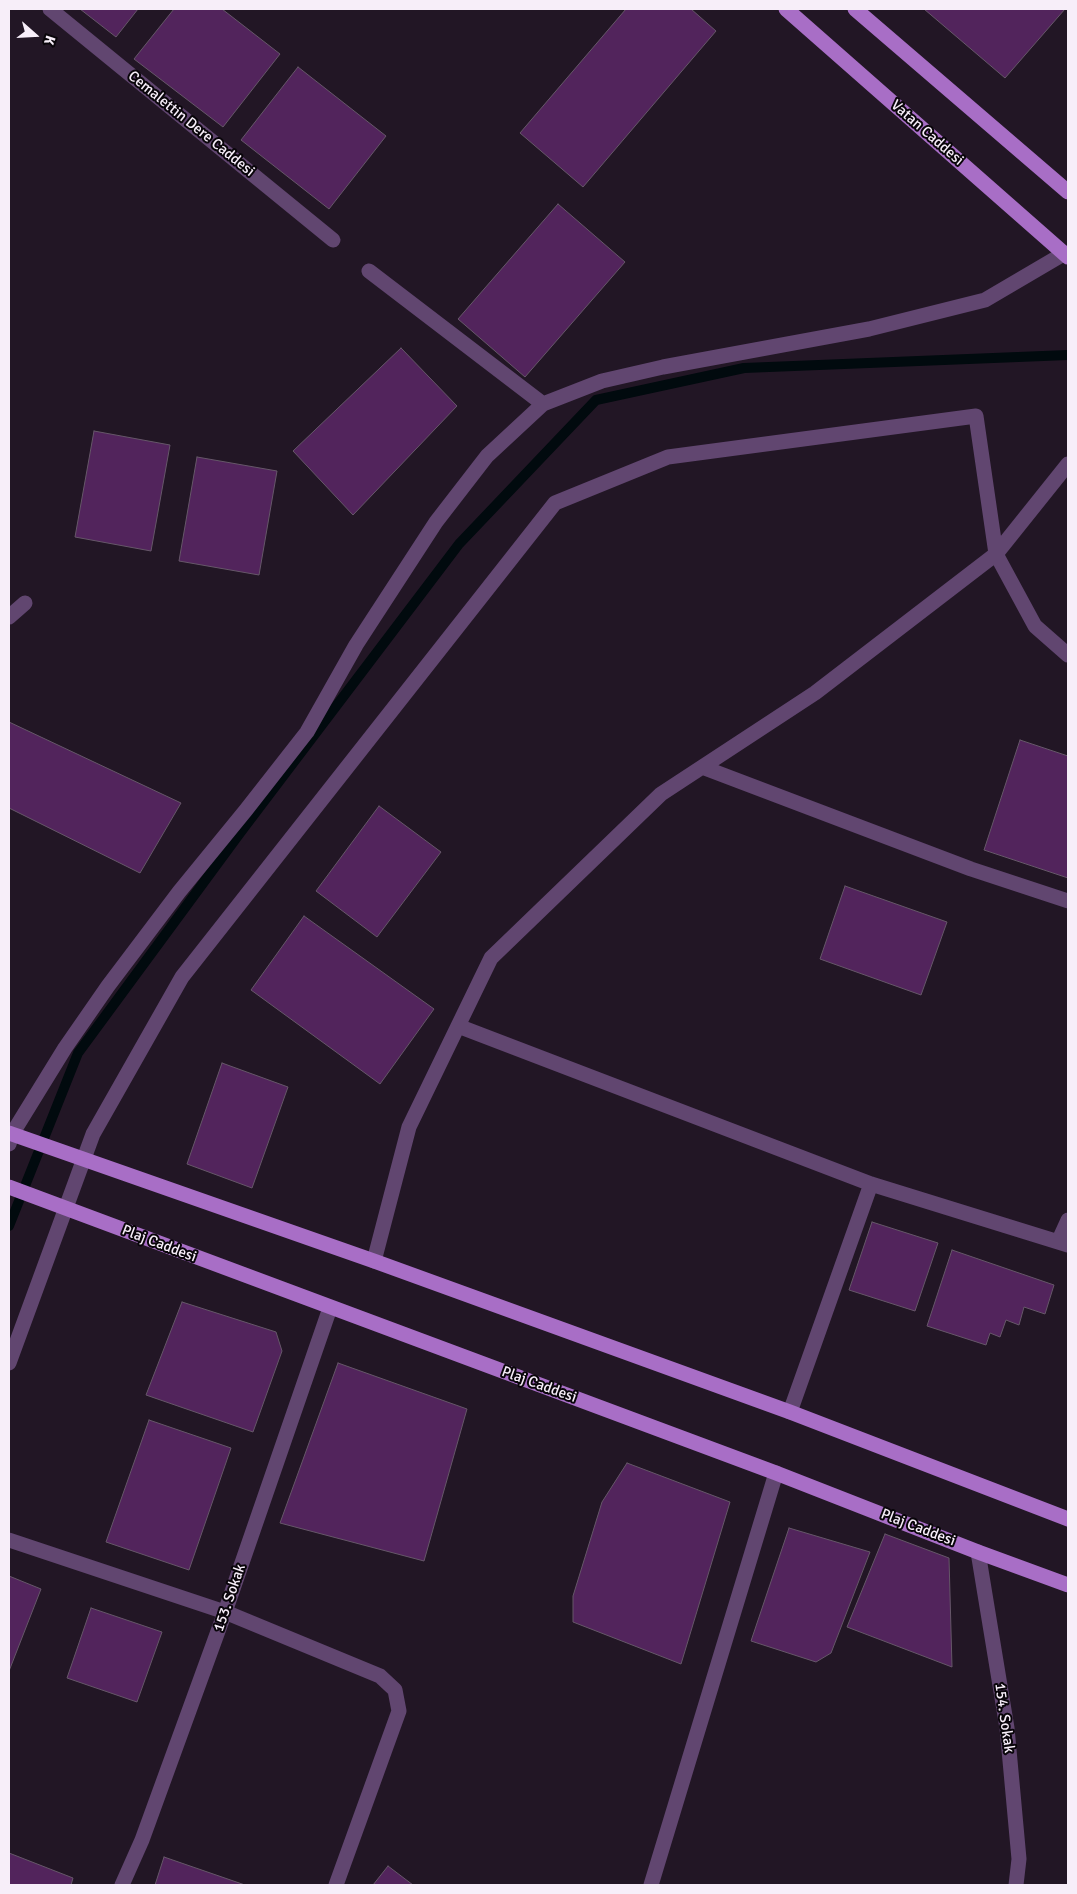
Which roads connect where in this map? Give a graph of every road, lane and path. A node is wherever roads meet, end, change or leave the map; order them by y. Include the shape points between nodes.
1 (50, 9) edge
2 (786, 9) edge
3 (855, 9) edge
4 (1068, 192) edge
5 (333, 240) dead end
6 (1066, 255) edge
7 (369, 271) dead end
8 (543, 404) junction
9 (1068, 464) edge
10 (996, 554) junction
11 (25, 603) dead end
12 (9, 617) edge
13 (1068, 655) edge
14 (702, 767) junction
15 (1068, 901) edge
16 (458, 1026) junction
17 (10, 1137) edge
18 (84, 1160) junction
19 (870, 1184) junction
20 (9, 1187) edge
21 (66, 1208) junction
22 (1068, 1220) edge
23 (1063, 1244) edge
24 (374, 1260) junction
25 (330, 1308) junction
26 (9, 1363) edge
27 (790, 1412) junction
28 (776, 1473) junction
29 (1068, 1519) edge
30 (9, 1540) edge
31 (978, 1552) junction
32 (1068, 1585) edge
33 (225, 1612) junction
34 (122, 1885) edge
35 (336, 1885) edge
36 (652, 1885) edge
37 (1016, 1885) edge

1 - 5 street, Cemalettin Dere Caddesi
2 - 6 main road, Vatan Caddesi
3 - 4 main road
6 - 8 street via 985,300 869,329 611,379
7 - 8 street
8 - 17 street via 487,456 436,522 356,645 307,732 108,986
9 - 10 street
10 - 13 street via 1035,626
10 - 14 street via 815,693
10 - 18 street via 976,416 668,457 555,502 182,977 93,1134
11 - 12 street
14 - 15 street via 971,869
14 - 16 street via 661,794 491,958
16 - 19 street
16 - 24 street via 409,1127
17 - 18 main road
18 - 21 street
18 - 24 main road
19 - 23 street
19 - 27 street
20 - 21 main road, Plaj Caddesi
21 - 25 main road, Plaj Caddesi
21 - 26 street
22 - 23 street
24 - 27 main road
25 - 28 main road, Plaj Caddesi
25 - 33 street, 153. Sokak
27 - 29 main road
28 - 31 main road, Plaj Caddesi
28 - 36 street
30 - 33 street
31 - 32 main road, Plaj Caddesi
31 - 37 street, 154. Sokak via 1007,1728 1019,1859
33 - 34 street, 153. Sokak via 142,1840
33 - 35 street via 380,1676 395,1690 399,1711

